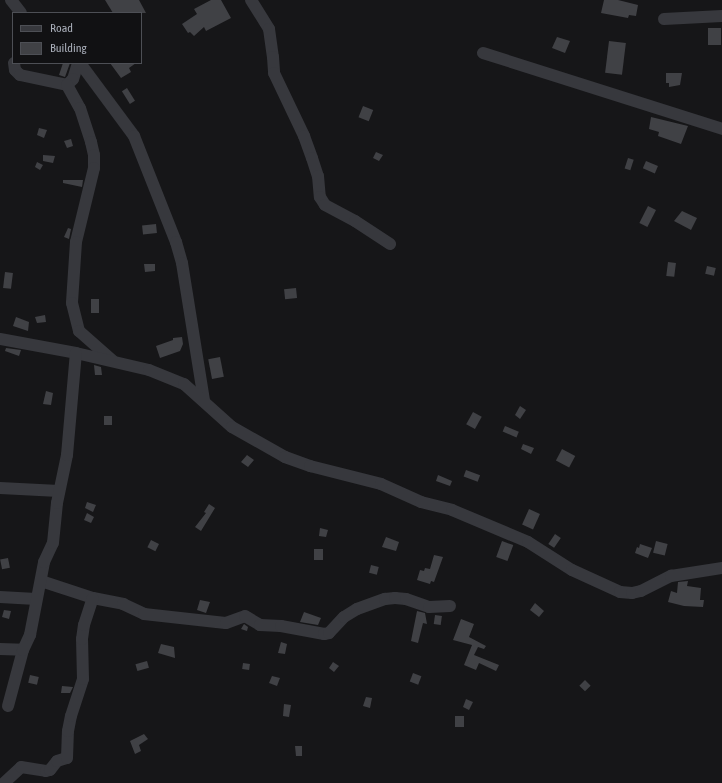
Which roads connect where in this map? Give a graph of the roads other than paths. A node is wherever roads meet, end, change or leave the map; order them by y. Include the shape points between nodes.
1 (11, 0) edge
2 (251, 0) edge
3 (20, 12) edge
4 (722, 16) edge
5 (664, 19) dead end
6 (483, 53) dead end
7 (14, 64) edge
8 (79, 64) edge
9 (80, 64) edge
10 (67, 85) junction
11 (722, 129) edge
12 (390, 244) dead end
13 (0, 339) edge
14 (76, 353) junction
15 (115, 363) junction
16 (204, 401) junction
17 (0, 488) edge
18 (59, 491) junction
19 (722, 568) edge
20 (41, 582) junction
21 (0, 597) edge
22 (93, 598) junction
23 (36, 599) junction
24 (450, 606) dead end
25 (0, 649) edge
26 (23, 650) junction
27 (8, 706) dead end
28 (4, 783) edge

1 - 3 street
2 - 12 street via 269,29 274,73 304,136 318,176 320,197 325,206 355,221
4 - 5 street
6 - 11 street
7 - 10 street via 20,75
8 - 10 street via 73,79
9 - 16 street via 134,136 176,242 182,263
10 - 15 street via 80,108 94,155 92,178 76,242 72,303 79,331
13 - 14 street
14 - 15 street
14 - 18 street via 68,455
15 - 16 street via 149,370 184,384
16 - 19 street via 232,427 285,457 381,484 421,502 452,510 528,542 572,570 620,592 641,591 671,576
17 - 18 street
18 - 20 street via 53,543 44,562
20 - 22 street
20 - 23 street
21 - 23 street
22 - 24 street via 123,604 144,614 226,623 245,616 260,625 324,634 329,633 344,617 357,609 384,599 406,599 429,607
22 - 28 street via 84,625 82,679 68,731 67,758 58,761 46,771 20,767
23 - 26 street via 30,635
25 - 26 street
26 - 27 street

